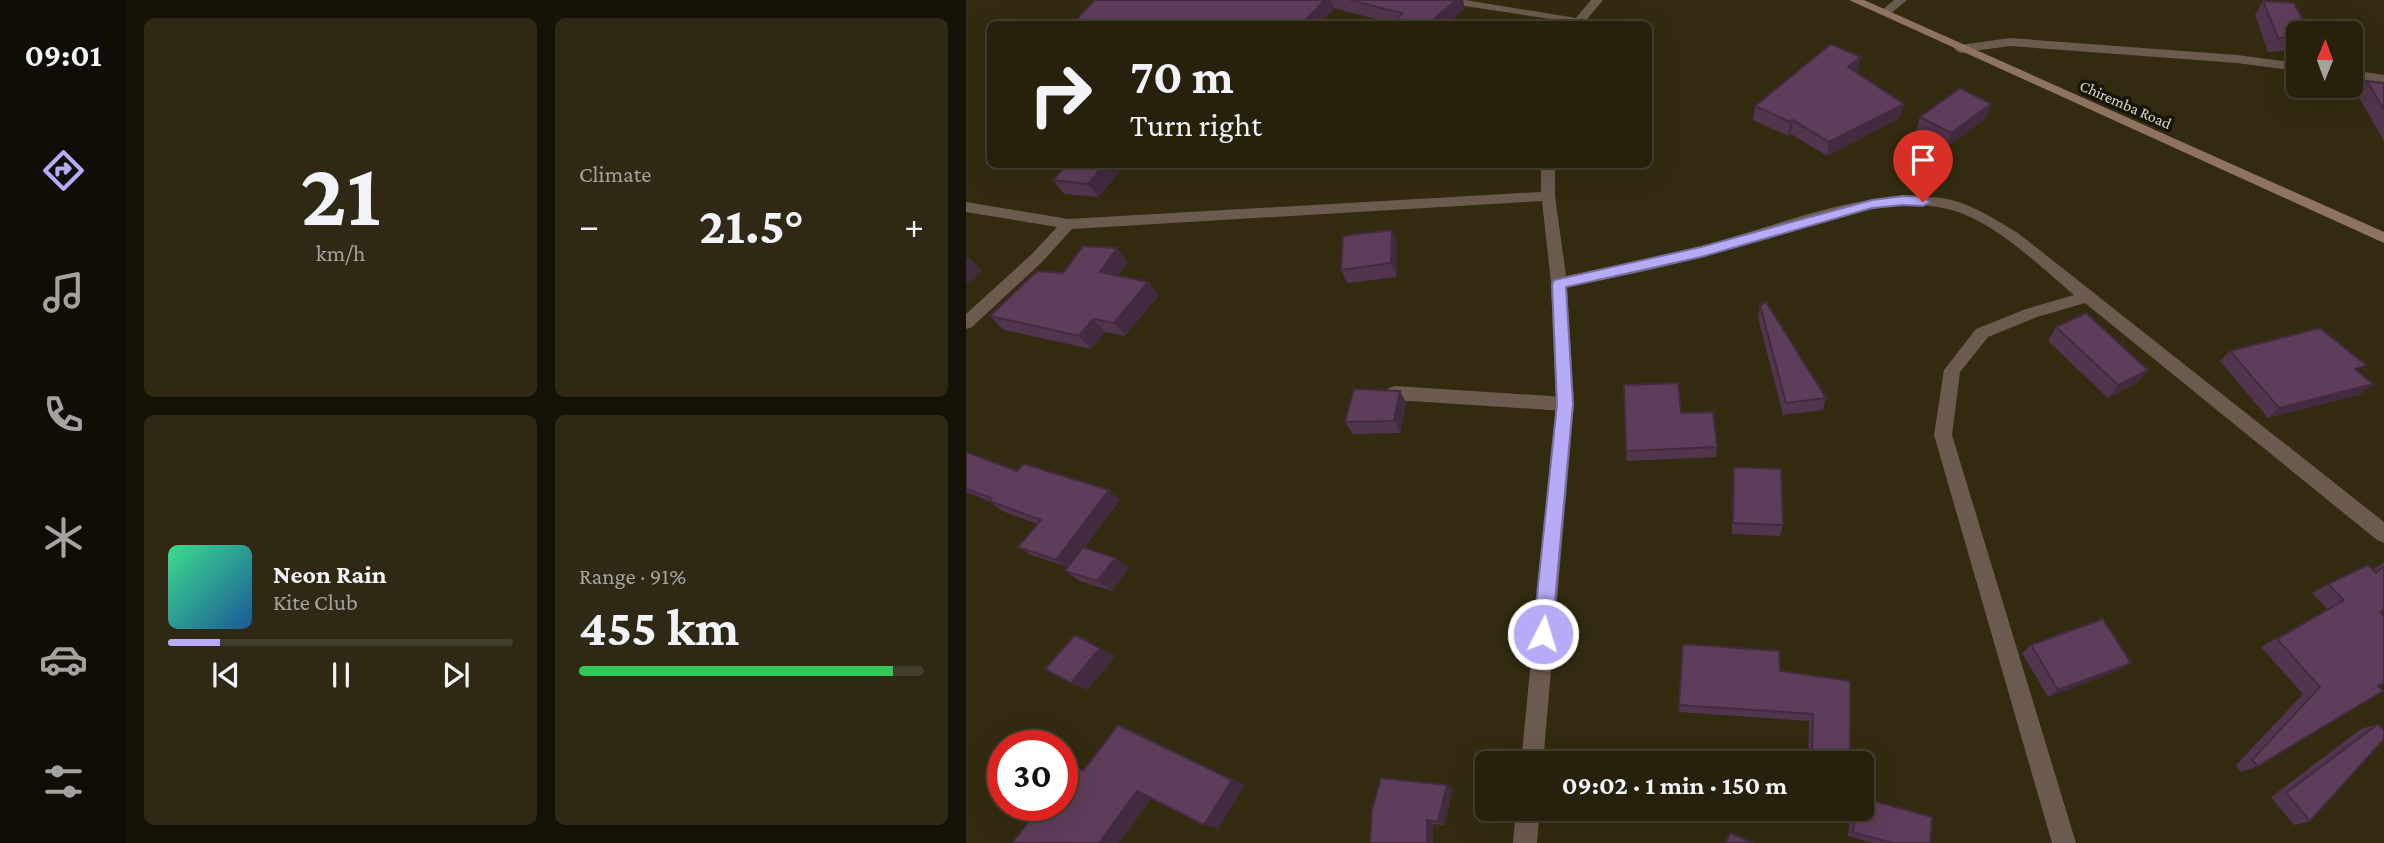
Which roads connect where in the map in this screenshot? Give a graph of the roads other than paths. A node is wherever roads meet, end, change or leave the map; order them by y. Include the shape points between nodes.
1 (1445, 0) edge
2 (1597, 0) edge
3 (1855, 0) edge
4 (1901, 0) edge
5 (1885, 13) junction
6 (1566, 21) edge
7 (1580, 21) edge
8 (1961, 49) junction
9 (2286, 65) edge
10 (2363, 76) edge
11 (2384, 79) edge
12 (1548, 168) edge
13 (1548, 196) junction
14 (966, 207) edge
15 (1068, 224) junction
16 (2384, 238) edge
17 (1559, 284) junction
18 (2087, 297) junction
19 (966, 323) edge
20 (1395, 393) edge
21 (1565, 404) junction
22 (2384, 534) edge
23 (1533, 751) edge
24 (1527, 821) edge
25 (1525, 843) edge
26 (2064, 843) edge

1 - 6 street
2 - 7 street
3 - 5 main road, Chiremba Road
4 - 5 street
5 - 8 main road, Chiremba Road
8 - 9 street via 2010,42
8 - 16 main road, Chiremba Road
10 - 11 street
12 - 13 street
13 - 15 street
13 - 17 street
14 - 15 street
15 - 19 street
17 - 18 street via 1903,200 1967,209 2013,237
17 - 21 street
18 - 22 street
18 - 26 street via 1982,333 1952,370 1943,435
20 - 21 street
21 - 23 street
24 - 25 street

